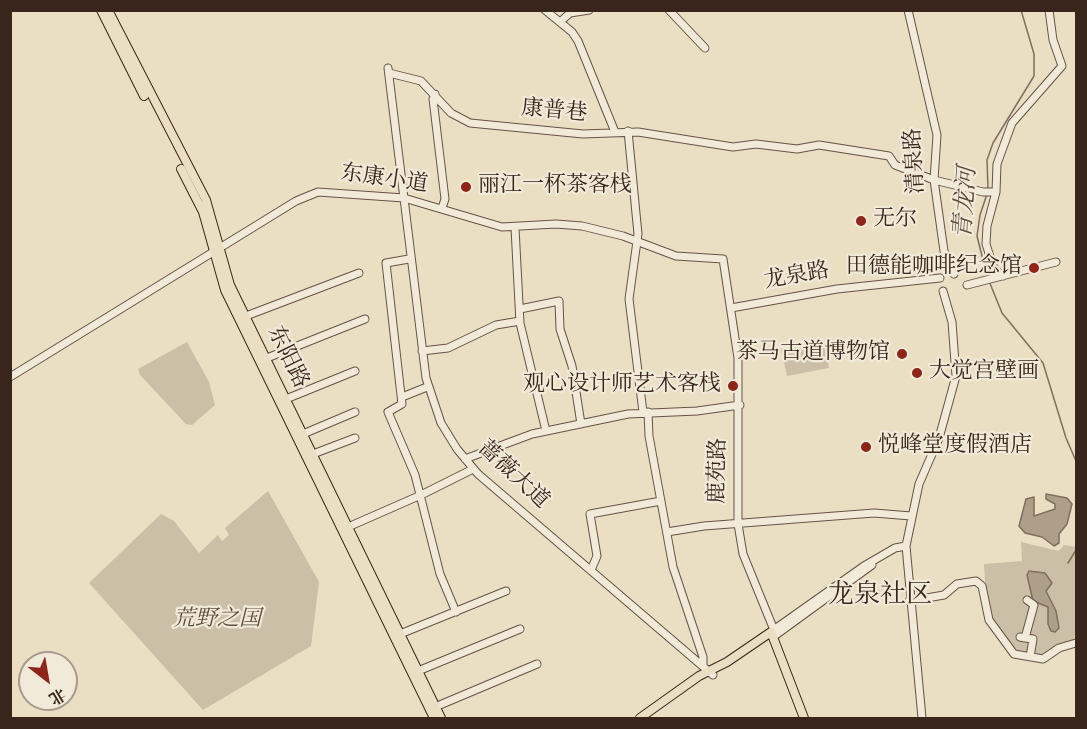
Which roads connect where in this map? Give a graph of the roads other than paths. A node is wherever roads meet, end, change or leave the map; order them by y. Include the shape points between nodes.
1 (101, 10) edge
2 (108, 10) edge
3 (545, 10) edge
4 (589, 10) edge
5 (669, 10) edge
6 (908, 10) edge
7 (1049, 10) edge
8 (560, 22) junction
9 (705, 48) dead end
10 (388, 70) joint
11 (435, 94) junction
12 (628, 131) junction
13 (615, 132) junction
14 (934, 180) junction
15 (993, 192) junction
16 (404, 198) junction
17 (442, 208) junction
18 (515, 228) junction
19 (638, 241) junction
20 (216, 250) junction
21 (409, 259) junction
22 (723, 259) joint
23 (1056, 262) dead end
24 (359, 273) dead end
25 (954, 274) dead end
26 (1001, 276) junction
27 (940, 278) dead end
28 (967, 285) dead end
29 (943, 291) dead end
30 (731, 308) junction
31 (520, 309) junction
32 (246, 316) junction
33 (365, 319) dead end
34 (520, 321) junction
35 (422, 351) junction
36 (267, 358) junction
37 (355, 371) dead end
38 (10, 377) edge
39 (427, 387) junction
40 (402, 397) junction
41 (286, 399) junction
42 (740, 405) junction
43 (355, 412) dead end
44 (645, 412) junction
45 (581, 424) junction
46 (546, 431) junction
47 (303, 434) junction
48 (355, 438) dead end
49 (313, 454) junction
50 (465, 459) junction
51 (473, 469) junction
52 (422, 495) junction
53 (660, 501) junction
54 (911, 516) junction
55 (738, 524) junction
56 (348, 527) junction
57 (667, 532) junction
58 (906, 546) junction
59 (591, 570) junction
60 (506, 591) dead end
61 (1027, 600) dead end
62 (909, 601) junction
63 (456, 612) junction
64 (520, 628) dead end
65 (773, 633) junction
66 (400, 634) junction
67 (1077, 643) edge
68 (1030, 657) junction
69 (537, 663) dead end
70 (418, 671) junction
71 (708, 671) junction
72 (435, 707) junction
73 (434, 718) edge
74 (441, 718) edge
75 (640, 718) edge
76 (648, 718) edge
77 (804, 718) edge
78 (922, 718) edge

1 - 20 main road, 东阳路 via 199,203
2 - 20 main road, 东阳路 via 206,200
3 - 8 street
4 - 8 street via 570,13
5 - 9 street
6 - 14 street, 清泉路 via 937,135
7 - 15 street via 1062,66 1008,129
8 - 13 street via 578,41
10 - 11 street, 康普巷 via 421,81
10 - 16 street, 蔷薇大道
11 - 13 street, 康普巷 via 454,116 470,123 583,134
11 - 17 street via 445,200
12 - 13 street, 康普巷
12 - 14 street, 康普巷 via 733,147 756,144 797,149 819,145 889,156 895,165
12 - 19 street
14 - 15 street, 康普巷
14 - 25 street, 清泉路 via 944,251
15 - 26 street via 986,244 994,269
16 - 17 street, 东康小道
16 - 20 street, 东康小道 via 314,193
16 - 21 street, 蔷薇大道
17 - 18 street, 东康小道 via 489,225
18 - 19 street, 东康小道 via 574,225
18 - 31 street
19 - 22 street, 东康小道 via 676,256
19 - 44 street via 629,299
20 - 32 main road, 东阳路
20 - 38 street, 东康小道
20 - 73 main road, 东阳路 via 225,290
21 - 35 street, 蔷薇大道
21 - 40 street via 386,263
22 - 30 street, 鹿苑路
23 - 26 street
24 - 32 street
26 - 28 street
27 - 30 street, 龙泉路 via 866,285
29 - 54 street via 952,322 954,382
30 - 42 street, 鹿苑路
31 - 34 street
31 - 45 street via 559,301 560,329 572,366
32 - 36 main road, 东阳路
33 - 36 street
34 - 35 street via 496,325 448,348
34 - 46 street
35 - 39 street, 蔷薇大道
36 - 41 main road, 东阳路
37 - 41 street
39 - 40 street
39 - 50 street, 蔷薇大道 via 441,423
40 - 52 street via 402,404 388,412
41 - 47 main road, 东阳路
42 - 44 street
42 - 55 street, 鹿苑路
43 - 47 street
44 - 45 street
44 - 53 street
45 - 46 street
46 - 50 street
47 - 49 main road, 东阳路
48 - 49 street
49 - 56 main road, 东阳路
50 - 51 street, 蔷薇大道
51 - 52 street
51 - 59 street, 蔷薇大道
52 - 56 street
52 - 63 street via 440,574
53 - 57 street
53 - 59 street via 590,514 597,556
54 - 55 street via 874,513
54 - 58 street
55 - 57 street
55 - 65 street, 鹿苑路 via 743,554
56 - 66 main road, 东阳路
57 - 71 street via 673,567
58 - 62 street
58 - 65 street via 895,548
59 - 71 street, 蔷薇大道
60 - 63 street
61 - 68 street via 1034,605 1022,638 1033,639
62 - 68 street via 944,595 957,584 978,582 994,629 1014,654
62 - 78 street
63 - 66 street
64 - 70 street
65 - 71 main road
65 - 77 main road
66 - 70 main road, 东阳路
67 - 68 street via 1059,648 1043,659
69 - 72 street
70 - 72 main road, 东阳路
71 - 75 main road
71 - 76 main road
72 - 74 main road, 东阳路

